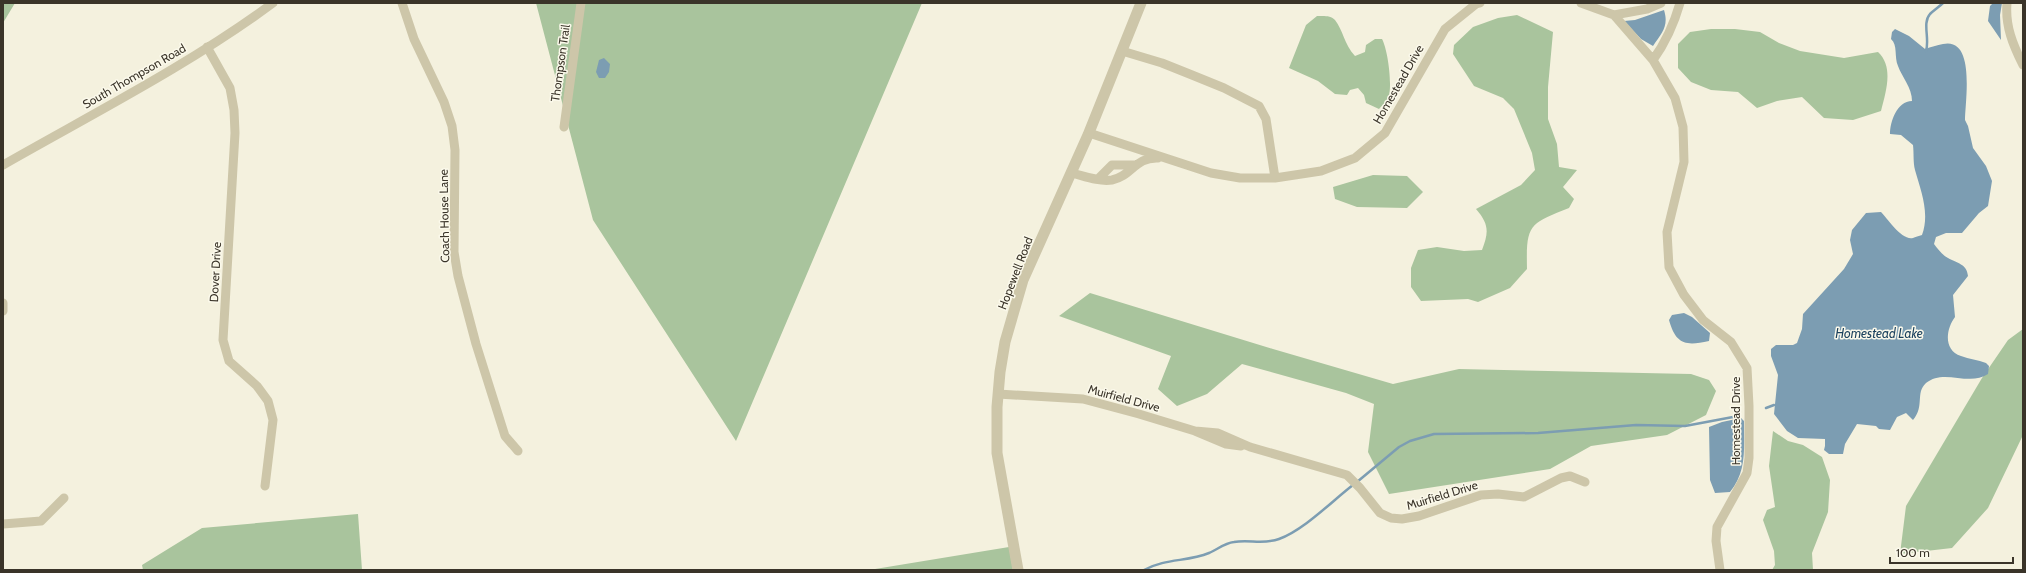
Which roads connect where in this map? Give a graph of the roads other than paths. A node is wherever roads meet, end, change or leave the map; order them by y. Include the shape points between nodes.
1 (273, 3) edge
2 (402, 3) edge
3 (581, 3) edge
4 (1141, 3) edge
5 (1480, 3) edge
6 (1581, 3) edge
7 (1661, 3) edge
8 (1680, 3) edge
9 (2007, 3) edge
10 (1614, 15) junction
11 (207, 47) junction
12 (1122, 51) junction
13 (1653, 60) junction
14 (2023, 65) edge
15 (564, 126) dead end
16 (1089, 132) junction
17 (1166, 158) junction
18 (3, 165) edge
19 (1135, 165) junction
20 (1072, 173) junction
21 (1275, 178) junction
22 (1098, 179) junction
23 (3, 303) edge
24 (3, 311) edge
25 (998, 394) junction
26 (518, 451) dead end
27 (1585, 482) dead end
28 (264, 486) dead end
29 (64, 498) dead end
30 (3, 524) edge
31 (1018, 570) edge
32 (1720, 570) edge

1 - 11 street, South Thompson Road
2 - 26 street, Coach House Lane via 414,38 444,102 452,126 455,150 454,252 458,276 505,436
3 - 15 street, Thompson Trail
4 - 12 street, Hopewell Road
5 - 21 street, Homestead Drive via 1445,29 1385,133 1355,158 1321,171
6 - 10 street, Homestead Drive
7 - 10 street via 1647,9
8 - 13 street via 1664,45
9 - 14 street via 2011,41
10 - 13 street, Homestead Drive
11 - 18 street, South Thompson Road
11 - 28 street, Dover Drive via 230,88 234,110 235,132 223,340 229,361 257,386 268,401 273,420
12 - 16 street, Hopewell Road
12 - 21 street via 1192,75 1259,106 1266,119
13 - 32 street, Homestead Drive via 1674,98 1683,126 1684,162 1667,232 1669,267 1684,295 1704,320 1731,342 1747,368 1747,473 1717,527
16 - 17 street, Homestead Drive
16 - 20 street, Hopewell Road
17 - 19 street, Homestead Drive via 1147,158
17 - 21 street, Homestead Drive via 1240,178
19 - 22 street, Homestead Drive via 1125,174 1111,180
19 - 22 street, Homestead Drive via 1112,165
20 - 22 street, Homestead Drive
20 - 25 street, Hopewell Road via 1023,280 1005,342
23 - 24 street
25 - 27 street, Muirfield Drive via 1083,399 1195,431 1218,433 1250,447 1347,475 1380,513 1392,518 1419,516 1481,495 1524,497 1570,476
25 - 31 street, Hopewell Road via 997,453
29 - 30 street via 41,521

